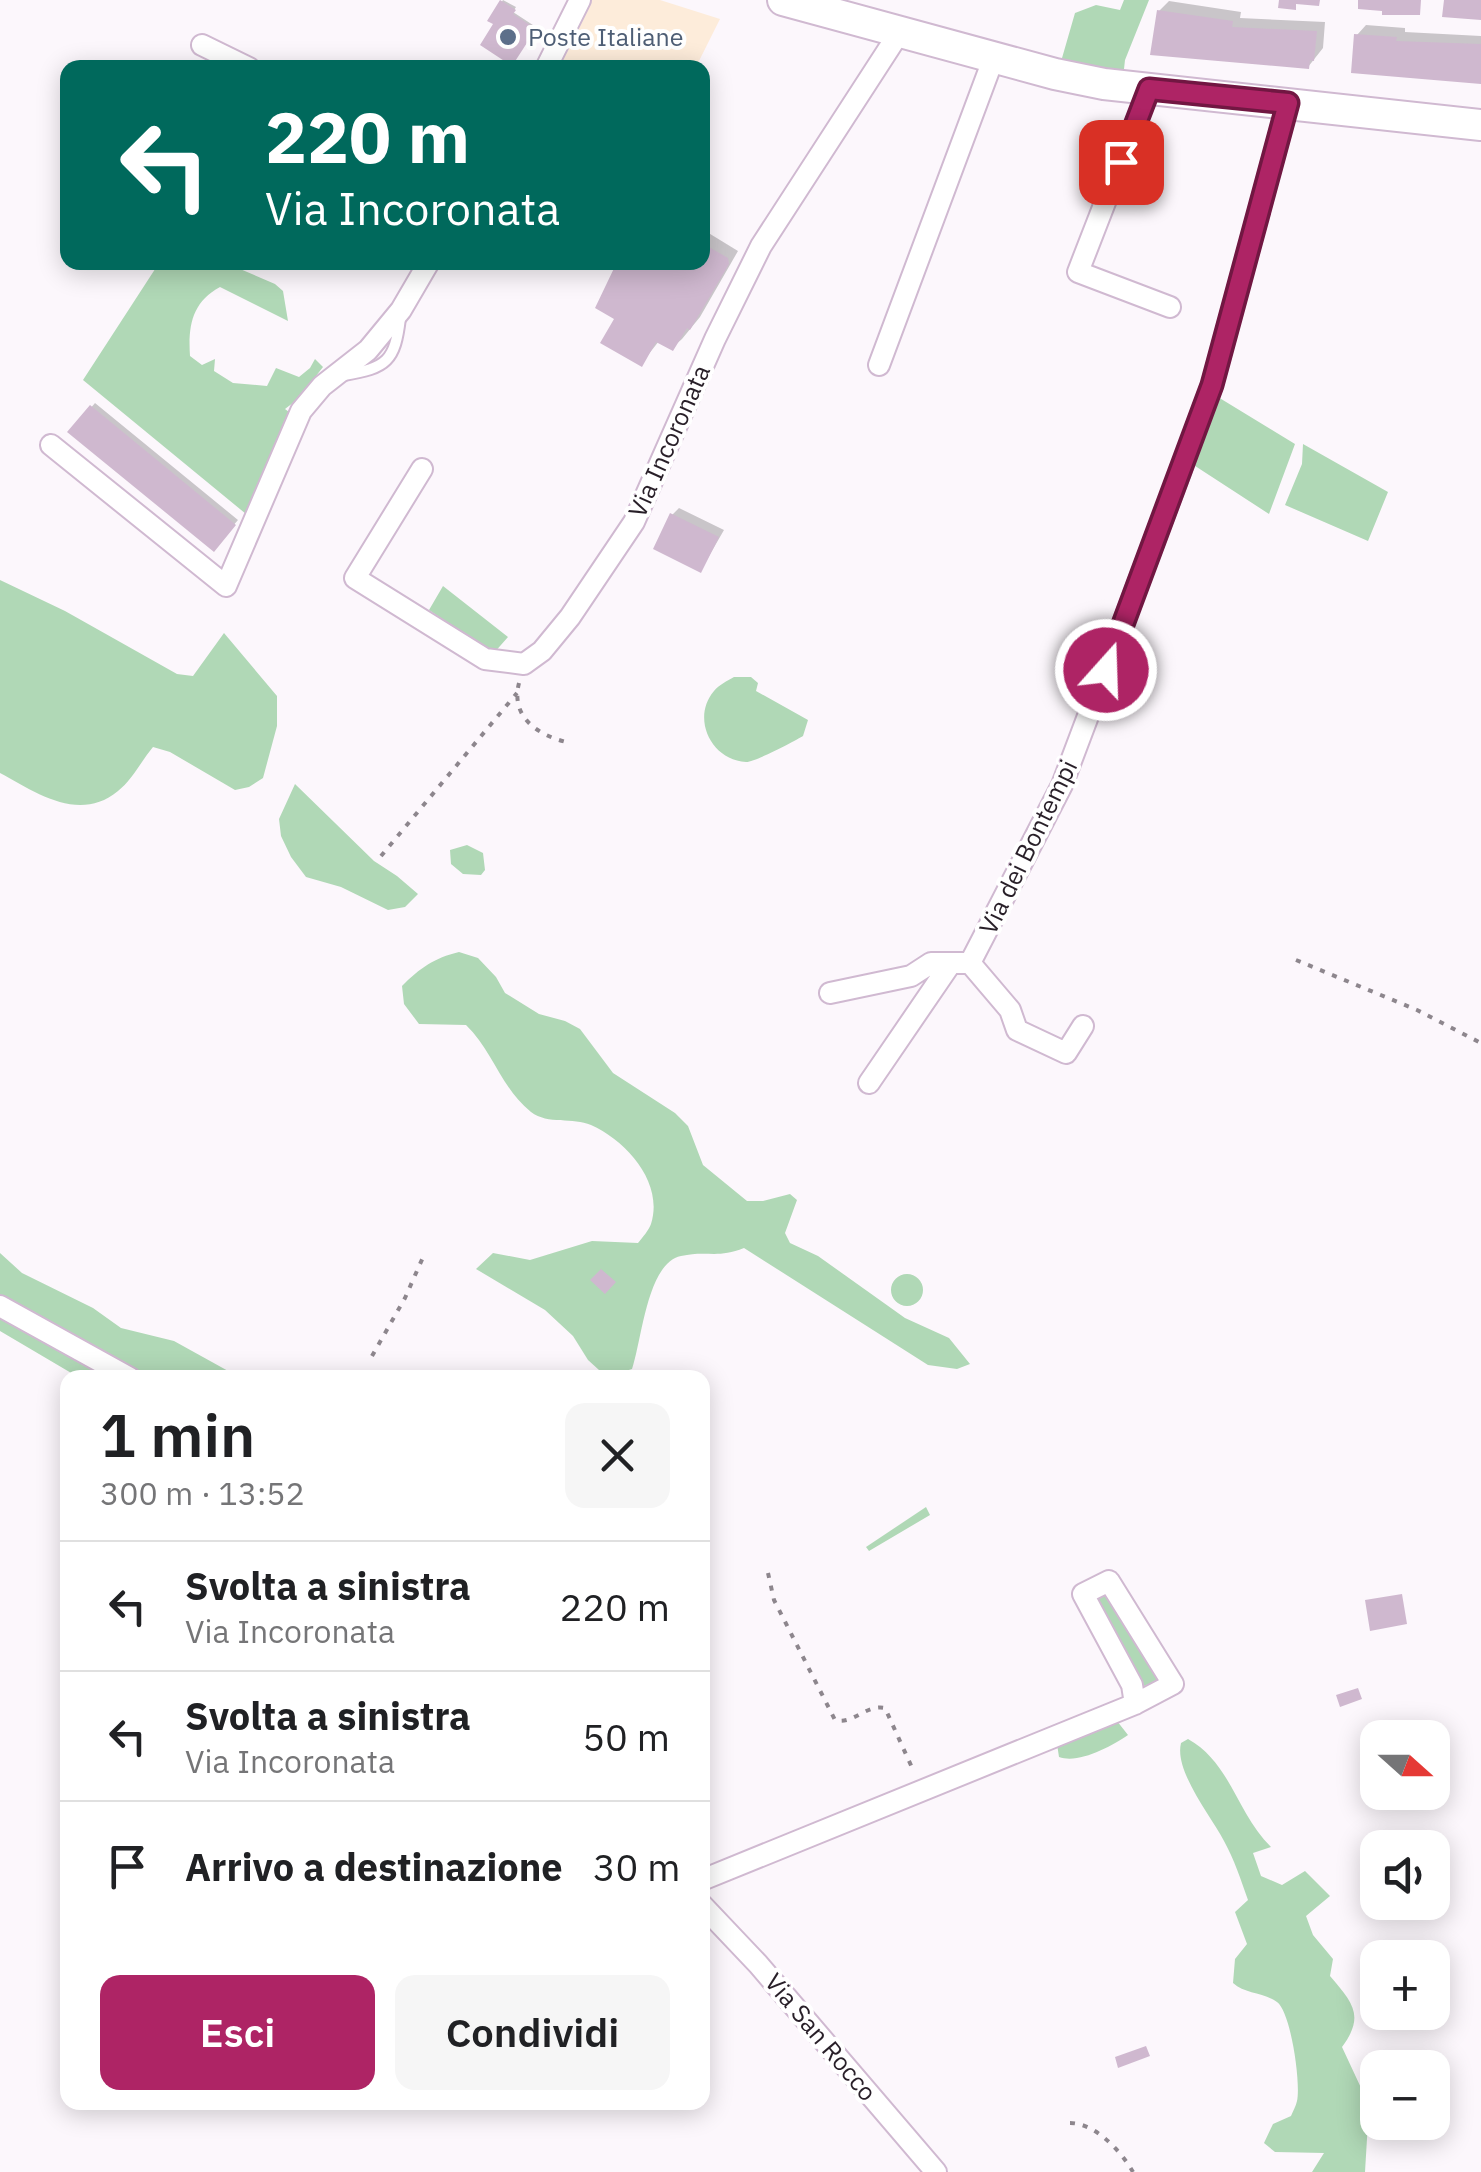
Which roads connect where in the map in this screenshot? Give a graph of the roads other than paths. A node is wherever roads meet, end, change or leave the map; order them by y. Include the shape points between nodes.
1 (580, 0) edge
2 (783, 0) edge
3 (900, 32) junction
4 (202, 45) dead end
5 (994, 57) junction
6 (233, 60) edge
7 (550, 60) edge
8 (1149, 89) junction
9 (1288, 103) junction
10 (1481, 125) edge
11 (424, 270) edge
12 (1170, 307) dead end
13 (880, 365) dead end
14 (51, 445) dead end
15 (422, 469) dead end
16 (960, 963) junction
17 (830, 993) dead end
18 (1083, 1026) dead end
19 (869, 1083) dead end
20 (0, 1306) edge
21 (116, 1370) edge
22 (1135, 1704) junction
23 (710, 1877) edge
24 (710, 1913) edge
25 (936, 2172) edge

1 - 7 street
2 - 3 main road
3 - 5 main road
3 - 15 street, Via Incoronata via 761,246 634,522 570,617 524,664 485,659 355,578
4 - 6 street
5 - 8 main road
5 - 13 street
8 - 9 main road
8 - 12 street via 1078,272
9 - 10 main road
9 - 16 street, Via dei Bontempi via 1212,385 1180,476 1062,785
11 - 14 street via 402,310 368,350 301,411 226,586
16 - 17 street via 930,963 910,976
16 - 18 street via 1010,1010 1017,1030 1034,1040 1066,1053
16 - 19 street, Via dei Bontempi
20 - 21 street
22 - 22 street via 1173,1684 1109,1581 1083,1594 1132,1684
22 - 23 street
24 - 25 street, Via San Rocco

